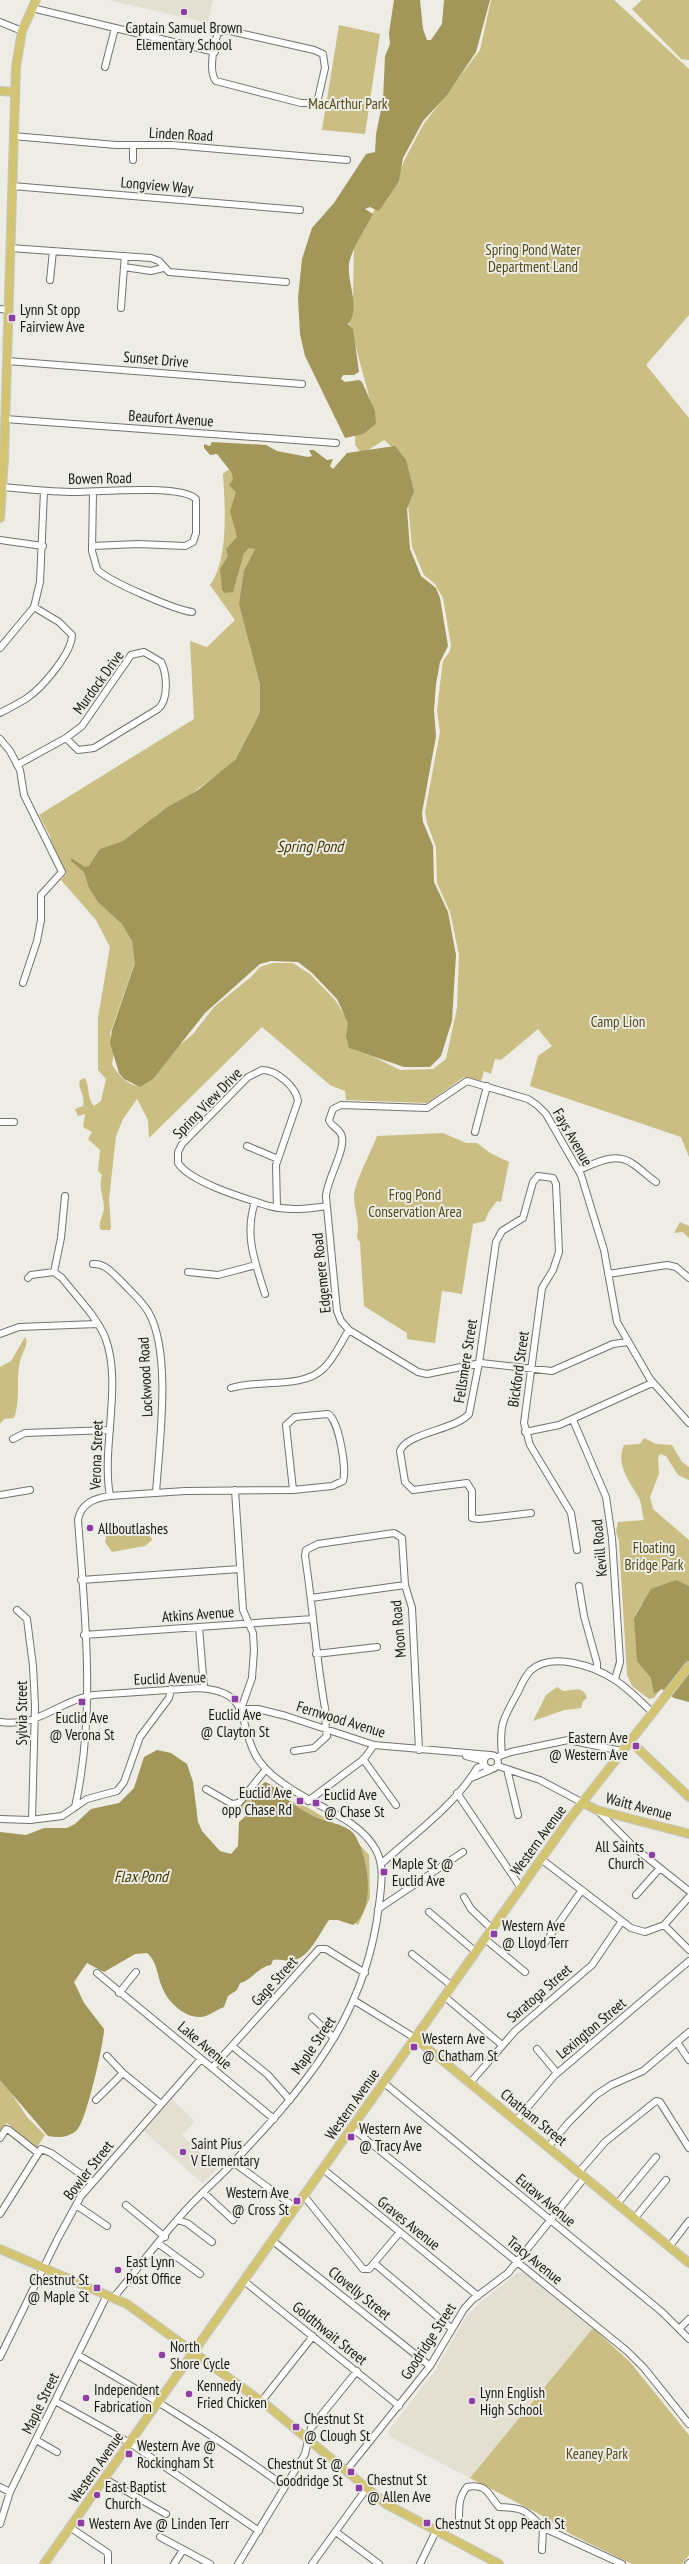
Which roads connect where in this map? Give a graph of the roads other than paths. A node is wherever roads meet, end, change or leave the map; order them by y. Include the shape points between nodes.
1 (36, 0) edge
2 (32, 8) junction
3 (0, 23) edge
4 (115, 28) junction
5 (22, 31) junction
6 (215, 52) junction
7 (105, 67) dead end
8 (0, 91) edge
9 (15, 92) junction
10 (13, 136) junction
11 (133, 145) junction
12 (133, 160) dead end
13 (347, 160) dead end
14 (12, 186) junction
15 (300, 210) dead end
16 (10, 248) junction
17 (53, 251) junction
18 (125, 256) junction
19 (124, 267) junction
20 (163, 268) junction
21 (50, 280) dead end
22 (286, 282) dead end
23 (121, 308) dead end
24 (0, 309) edge
25 (9, 310) junction
26 (7, 361) junction
27 (302, 384) dead end
28 (5, 419) junction
29 (336, 443) dead end
30 (2, 487) junction
31 (44, 491) junction
32 (93, 492) junction
33 (0, 518) edge
34 (0, 540) edge
35 (43, 546) junction
36 (92, 546) junction
37 (34, 606) junction
38 (192, 612) dead end
39 (0, 648) edge
40 (0, 713) edge
41 (66, 738) junction
42 (0, 739) edge
43 (17, 765) junction
44 (23, 983) dead end
45 (486, 1086) junction
46 (332, 1111) joint
47 (0, 1122) edge
48 (14, 1122) dead end
49 (475, 1132) dead end
50 (247, 1146) dead end
51 (278, 1159) junction
52 (579, 1170) junction
53 (533, 1182) joint
54 (656, 1182) dead end
55 (65, 1196) dead end
56 (256, 1202) junction
57 (327, 1206) junction
58 (277, 1208) junction
59 (93, 1264) dead end
60 (256, 1265) junction
61 (54, 1272) junction
62 (188, 1272) dead end
63 (608, 1274) junction
64 (28, 1278) dead end
65 (689, 1278) edge
66 (265, 1294) dead end
67 (97, 1324) junction
68 (349, 1330) junction
69 (0, 1334) edge
70 (628, 1342) junction
71 (479, 1363) junction
72 (530, 1369) junction
73 (652, 1383) junction
74 (230, 1388) dead end
75 (573, 1420) junction
76 (689, 1423) edge
77 (110, 1430) junction
78 (525, 1432) junction
79 (13, 1439) dead end
80 (30, 1490) dead end
81 (235, 1490) junction
82 (293, 1490) junction
83 (156, 1493) junction
84 (0, 1495) edge
85 (110, 1496) junction
86 (531, 1513) dead end
87 (577, 1550) dead end
88 (240, 1569) junction
89 (81, 1580) junction
90 (405, 1585) junction
91 (579, 1586) dead end
92 (311, 1598) junction
93 (18, 1610) dead end
94 (313, 1620) junction
95 (248, 1624) junction
96 (199, 1627) junction
97 (84, 1634) junction
98 (377, 1646) dead end
99 (316, 1654) junction
100 (689, 1666) edge
101 (597, 1670) junction
102 (615, 1680) junction
103 (204, 1688) junction
104 (171, 1689) junction
105 (88, 1696) junction
106 (241, 1709) junction
107 (652, 1712) junction
108 (34, 1720) junction
109 (0, 1722) edge
110 (325, 1728) junction
111 (630, 1741) junction
112 (374, 1745) junction
113 (419, 1750) junction
114 (294, 1751) dead end
115 (622, 1751) junction
116 (459, 1754) junction
117 (490, 1755) junction
118 (500, 1756) junction
119 (474, 1758) junction
120 (363, 1759) junction
121 (484, 1763) junction
122 (498, 1766) junction
123 (477, 1768) junction
124 (266, 1769) junction
125 (507, 1769) junction
126 (490, 1770) junction
127 (470, 1779) junction
128 (80, 1787) junction
129 (206, 1789) dead end
130 (457, 1793) junction
131 (689, 1797) edge
132 (89, 1798) junction
133 (308, 1801) junction
134 (583, 1803) junction
135 (396, 1805) dead end
136 (75, 1807) junction
137 (596, 1810) junction
138 (518, 1815) dead end
139 (0, 1819) edge
140 (32, 1820) junction
141 (689, 1834) edge
142 (463, 1852) dead end
143 (541, 1859) junction
144 (381, 1864) junction
145 (660, 1868) junction
146 (521, 1888) junction
147 (582, 1890) junction
148 (689, 1890) edge
149 (636, 1896) dead end
150 (464, 1897) dead end
151 (689, 1897) edge
152 (378, 1909) junction
153 (429, 1912) dead end
154 (622, 1921) junction
155 (664, 1925) junction
156 (492, 1928) junction
157 (485, 1940) junction
158 (544, 1944) dead end
159 (689, 1950) edge
160 (476, 1952) junction
161 (412, 1954) dead end
162 (689, 1961) edge
163 (136, 1972) dead end
164 (525, 1972) dead end
165 (365, 1973) junction
166 (97, 1974) dead end
167 (452, 1986) junction
168 (119, 1993) junction
169 (445, 1997) junction
170 (355, 2001) junction
171 (312, 2017) dead end
172 (689, 2032) edge
173 (334, 2038) junction
174 (415, 2038) junction
175 (677, 2042) junction
176 (502, 2045) junction
177 (232, 2046) junction
178 (537, 2049) dead end
179 (107, 2056) dead end
180 (201, 2059) junction
181 (689, 2060) edge
182 (212, 2068) junction
183 (123, 2073) junction
184 (557, 2073) junction
185 (384, 2083) junction
186 (470, 2083) junction
187 (96, 2100) dead end
188 (290, 2100) junction
189 (161, 2104) junction
190 (274, 2119) junction
191 (516, 2121) junction
192 (352, 2128) junction
193 (0, 2138) edge
194 (548, 2148) junction
195 (689, 2148) edge
196 (38, 2153) junction
197 (656, 2157) dead end
198 (233, 2162) junction
199 (323, 2170) junction
200 (582, 2175) junction
201 (666, 2180) dead end
202 (92, 2182) junction
203 (203, 2192) junction
204 (304, 2196) junction
205 (76, 2204) junction
206 (617, 2204) junction
207 (126, 2205) dead end
208 (296, 2208) junction
209 (0, 2214) edge
210 (634, 2218) junction
211 (177, 2220) junction
212 (234, 2220) dead end
213 (551, 2221) junction
214 (689, 2221) edge
215 (107, 2226) dead end
216 (400, 2232) junction
217 (165, 2237) junction
218 (273, 2240) junction
219 (212, 2242) dead end
220 (159, 2244) junction
221 (669, 2247) junction
222 (0, 2249) edge
223 (518, 2262) junction
224 (374, 2263) junction
225 (689, 2263) edge
226 (43, 2268) junction
227 (200, 2274) dead end
228 (244, 2281) junction
229 (110, 2296) junction
230 (478, 2296) junction
231 (689, 2320) edge
232 (451, 2328) junction
233 (679, 2329) junction
234 (313, 2336) junction
235 (689, 2339) edge
236 (195, 2351) junction
237 (78, 2355) junction
238 (0, 2356) edge
239 (430, 2366) junction
240 (357, 2372) junction
241 (55, 2401) junction
242 (158, 2402) junction
243 (261, 2402) junction
244 (399, 2406) junction
245 (689, 2424) edge
246 (308, 2439) junction
247 (36, 2440) junction
248 (130, 2443) junction
249 (56, 2452) dead end
250 (346, 2471) junction
251 (104, 2479) junction
252 (0, 2487) edge
253 (285, 2487) junction
254 (367, 2488) junction
255 (10, 2492) junction
256 (166, 2514) dead end
257 (459, 2518) dead end
258 (0, 2524) edge
259 (543, 2527) junction
260 (70, 2528) junction
261 (259, 2531) junction
262 (436, 2531) junction
263 (336, 2532) junction
264 (160, 2537) dead end
265 (182, 2550) junction
266 (542, 2550) dead end
267 (44, 2564) edge
268 (108, 2564) edge
269 (174, 2564) edge
270 (210, 2564) edge
271 (238, 2564) edge
272 (312, 2564) edge
273 (379, 2564) edge
274 (420, 2564) edge
275 (499, 2564) edge
276 (622, 2564) edge

1 - 2 main road
2 - 4 street
2 - 5 main road
3 - 5 street
4 - 6 street
4 - 7 street
5 - 9 main road
6 - 6 street via 218,32 226,30 319,52 326,62 319,99 317,103 307,104 221,84 213,75
8 - 9 main road
9 - 10 main road
10 - 11 street, Linden Road
10 - 14 main road
11 - 12 street
11 - 13 street, Linden Road via 172,145
14 - 15 street, Longview Way
14 - 16 main road
16 - 17 street
16 - 25 main road
17 - 18 street
17 - 21 street
18 - 19 street
18 - 20 street via 156,260
19 - 20 street via 151,271
19 - 23 street
20 - 22 street via 178,273
24 - 25 street
25 - 26 main road
26 - 27 street, Sunset Drive
26 - 28 main road
28 - 29 street, Beaufort Avenue
28 - 30 main road
30 - 31 street, Bowen Road
30 - 33 main road
31 - 32 street, Bowen Road
31 - 35 street
32 - 36 street
32 - 36 street, Bowen Road via 161,491 188,494 196,499 196,533 193,542 187,546
34 - 35 street
35 - 37 street via 40,582
36 - 38 street via 95,566 104,576 179,610
37 - 39 street
37 - 40 street via 65,627 72,634 72,641 62,660 42,686 28,698
41 - 41 street, Murdock Drive via 82,726 131,655 144,652 161,662 165,673 164,696 163,705 158,710 94,748 78,750
41 - 43 street, Murdock Drive
42 - 43 street
43 - 44 street via 24,795 62,872 41,895 38,941
45 - 46 street, Fays Avenue via 463,1082 427,1108 341,1105
45 - 49 street
45 - 52 street, Fays Avenue via 537,1104
46 - 57 street, Edgemere Road via 329,1120 341,1134 342,1146 327,1183
47 - 48 street
50 - 51 street via 265,1156
51 - 56 street, Spring View Drive via 298,1101 291,1088 278,1075 267,1070 258,1071 248,1077 186,1140 178,1152 178,1163 184,1170 221,1190
51 - 58 street, Spring View Drive
52 - 54 street via 603,1160 622,1159 634,1164
52 - 63 street, Fays Avenue via 602,1242
53 - 71 street, Fellsmere Street via 523,1218 502,1231 496,1242
53 - 72 street, Bickford Street via 538,1176 553,1178 556,1184 559,1252 553,1270 542,1288
55 - 61 street via 61,1238
56 - 58 street, Spring View Drive
56 - 60 street via 249,1226
57 - 58 street, Spring View Drive via 296,1210
57 - 68 street, Edgemere Road via 337,1311 340,1321
59 - 83 street, Lockwood Road via 106,1267 141,1302 149,1313 156,1333 161,1394
60 - 62 street via 218,1275
60 - 66 street
61 - 64 street
61 - 67 street, Verona Street via 62,1278
63 - 65 street via 667,1265 676,1267
63 - 70 street, Fays Avenue via 616,1318
67 - 69 street via 19,1327
67 - 77 street, Verona Street via 109,1351
68 - 71 street, Edgemere Road via 423,1373 435,1373
68 - 74 street via 324,1368 312,1376 299,1380 242,1384
70 - 72 street, Edgemere Road via 613,1344 552,1371
70 - 73 street, Fays Avenue
71 - 72 street, Edgemere Road
71 - 86 street, Fellsmere Street via 471,1410 466,1418 406,1442 400,1451 405,1482 410,1488 420,1490 461,1482 469,1484 472,1491 471,1514 474,1518
72 - 78 street, Bickford Street
73 - 75 street
73 - 76 street, Fays Avenue
75 - 78 street via 552,1428
75 - 102 street, Kevill Road via 604,1488 610,1517 620,1662
77 - 79 street via 25,1434
77 - 85 street, Verona Street via 107,1467
78 - 87 street, Bickford Street via 530,1445 571,1513
80 - 84 street
81 - 82 street
81 - 83 street
81 - 88 street
82 - 82 street via 286,1425 295,1417 328,1414 336,1427 343,1461 343,1481 332,1486
83 - 85 street
85 - 89 street, Verona Street via 90,1501 79,1515
88 - 89 street
88 - 95 street via 243,1610
89 - 97 street, Verona Street
90 - 92 street
90 - 92 street, Moon Road via 401,1535 394,1533 318,1544 306,1550
90 - 113 street, Moon Road via 412,1608
91 - 101 street
92 - 94 street
93 - 108 street, Sylvia Street via 26,1618 30,1635
94 - 95 street, Atkins Avenue
94 - 99 street
95 - 96 street, Atkins Avenue
95 - 106 street via 253,1633 253,1669
96 - 97 street, Atkins Avenue
96 - 103 street
97 - 105 street, Verona Street
98 - 99 street
99 - 110 street via 325,1710
100 - 107 main road, Western Avenue
101 - 102 street
101 - 118 street via 552,1661 542,1663 530,1671 501,1724
102 - 107 street
103 - 104 street, Euclid Avenue
103 - 106 street, Euclid Avenue via 222,1693 235,1701
104 - 105 street, Euclid Avenue
104 - 132 street via 169,1698 140,1737 121,1787 110,1794
105 - 108 street, Euclid Avenue
105 - 128 street, Verona Street
106 - 110 street, Fernwood Avenue via 258,1709
106 - 124 street via 253,1750
107 - 111 main road, Western Avenue
108 - 109 street, Euclid Avenue via 15,1724
108 - 140 street, Sylvia Street
110 - 112 street, Fernwood Avenue
110 - 114 street via 327,1736 319,1745
111 - 115 main road, Western Avenue
111 - 131 main road
112 - 113 street, Fernwood Avenue
112 - 120 street
113 - 116 street, Fernwood Avenue
115 - 118 street via 568,1740
115 - 134 main road, Western Avenue
116 - 117 street, Fernwood Avenue
116 - 119 street, Fernwood Avenue
117 - 118 street
117 - 121 street
118 - 122 street
119 - 121 street, Fernwood Avenue
119 - 123 street
120 - 133 street
120 - 135 street
121 - 123 street
121 - 126 street
122 - 125 street
122 - 126 street
123 - 127 street
124 - 129 street via 243,1799 236,1804
124 - 133 street
125 - 134 street via 540,1780
125 - 138 street
126 - 127 street
127 - 130 street
128 - 132 street
128 - 136 street, Verona Street
130 - 144 street
130 - 146 street
132 - 136 street
133 - 144 street via 362,1830 376,1850
134 - 137 main road, Waitt Avenue
134 - 143 main road, Western Avenue
136 - 140 street via 62,1816
137 - 141 main road, Waitt Avenue
137 - 145 street
139 - 140 street
142 - 152 street
143 - 146 main road, Western Avenue
143 - 147 street
144 - 152 street, Maple Street
145 - 148 street
145 - 149 street
146 - 156 main road, Western Avenue
147 - 154 street
147 - 158 street
150 - 156 street via 471,1909
151 - 155 street
152 - 165 street, Maple Street
153 - 160 street
154 - 155 street via 640,1932
154 - 176 street, Saratoga Street via 592,1965
155 - 159 street
156 - 157 main road, Western Avenue
157 - 160 main road, Western Avenue
157 - 164 street
160 - 167 main road, Western Avenue
161 - 167 street
162 - 184 street, Lexington Street
163 - 168 street
165 - 170 street, Maple Street
165 - 177 street, Gage Street via 326,1949 319,1950
166 - 168 street, Lake Avenue
167 - 169 main road, Western Avenue
168 - 180 street, Lake Avenue
169 - 174 main road, Western Avenue
169 - 176 street
170 - 173 street, Maple Street
170 - 174 street, Chatham Street
171 - 173 street
172 - 175 street
173 - 188 street, Maple Street
174 - 185 main road, Western Avenue
174 - 186 main road, Chatham Street
175 - 181 street
175 - 194 street via 643,2071 611,2085 596,2095
176 - 186 street, Saratoga Street
177 - 182 street, Gage Street
177 - 188 street via 268,2075
178 - 184 street
179 - 183 street
180 - 182 street, Lake Avenue
180 - 189 street, Bowler Street
182 - 190 street, Lake Avenue
183 - 187 street
183 - 189 street
184 - 191 street, Lexington Street
185 - 192 main road, Western Avenue
185 - 213 street, Eutaw Avenue
186 - 191 main road, Chatham Street
188 - 190 street, Maple Street
189 - 202 street, Bowler Street
190 - 198 street, Maple Street
191 - 194 main road, Chatham Street
192 - 199 main road, Western Avenue
192 - 223 street, Tracy Avenue
193 - 196 street via 9,2130
194 - 200 main road, Chatham Street
195 - 200 street, Goodridge Street via 660,2102 656,2101 605,2142
196 - 202 street via 41,2149 47,2150
196 - 209 street
197 - 206 street
198 - 203 street, Maple Street
198 - 208 street
199 - 204 main road, Western Avenue
199 - 216 street, Graves Avenue
200 - 206 main road, Chatham Street
200 - 213 street, Goodridge Street
201 - 210 street
202 - 205 street, Bowler Street
203 - 211 street, Maple Street
203 - 212 street
204 - 208 main road, Western Avenue
204 - 224 street via 363,2269 369,2269
205 - 215 street
205 - 226 street, Bowler Street
206 - 210 main road, Chatham Street
207 - 217 street
208 - 218 main road, Western Avenue
210 - 221 main road, Chatham Street
211 - 217 street, Maple Street
211 - 219 street via 187,2223
213 - 223 street, Goodridge Street
213 - 233 street, Eutaw Avenue
214 - 221 street
216 - 224 street
216 - 230 street, Graves Avenue
217 - 220 street, Maple Street
218 - 228 main road, Western Avenue
218 - 239 street, Clovelly Street
220 - 227 street
220 - 229 street, Maple Street
221 - 225 main road, Chatham Street
222 - 226 main road
223 - 230 street, Goodridge Street via 503,2278
223 - 245 street, Tracy Avenue via 627,2350
224 - 232 street
226 - 229 main road
226 - 238 street, Bowler Street
228 - 234 street, Goldthwait Street
228 - 236 main road, Western Avenue
229 - 236 main road via 134,2308
229 - 237 street, Maple Street
230 - 232 street, Goodridge Street via 464,2309
231 - 233 street
232 - 239 street, Goodridge Street
233 - 235 street, Eutaw Avenue
234 - 240 street, Goldthwait Street
234 - 243 street
236 - 242 main road, Western Avenue
236 - 243 main road
237 - 241 street, Maple Street
237 - 242 street
239 - 244 street, Goodridge Street
240 - 244 street, Goldthwait Street
240 - 246 street via 311,2428
241 - 247 street, Maple Street
241 - 248 street
242 - 248 main road, Western Avenue
242 - 253 street via 234,2450
243 - 246 main road
244 - 250 street, Goodridge Street
246 - 250 main road
246 - 253 street via 305,2454
247 - 249 street
247 - 255 street, Maple Street
248 - 251 main road, Western Avenue
248 - 261 street
250 - 254 main road
251 - 256 street
251 - 260 main road, Western Avenue
252 - 255 street
253 - 261 street
254 - 262 main road via 392,2508
254 - 263 street
255 - 258 street, Maple Street
257 - 259 street via 460,2496 467,2487 484,2488 499,2507 513,2507 526,2512 536,2518
259 - 266 street
259 - 276 street
260 - 267 main road, Western Avenue
260 - 268 street via 108,2553
261 - 271 street
262 - 274 street
262 - 275 main road
263 - 272 street
263 - 273 street
264 - 265 street
265 - 269 street
265 - 270 street

